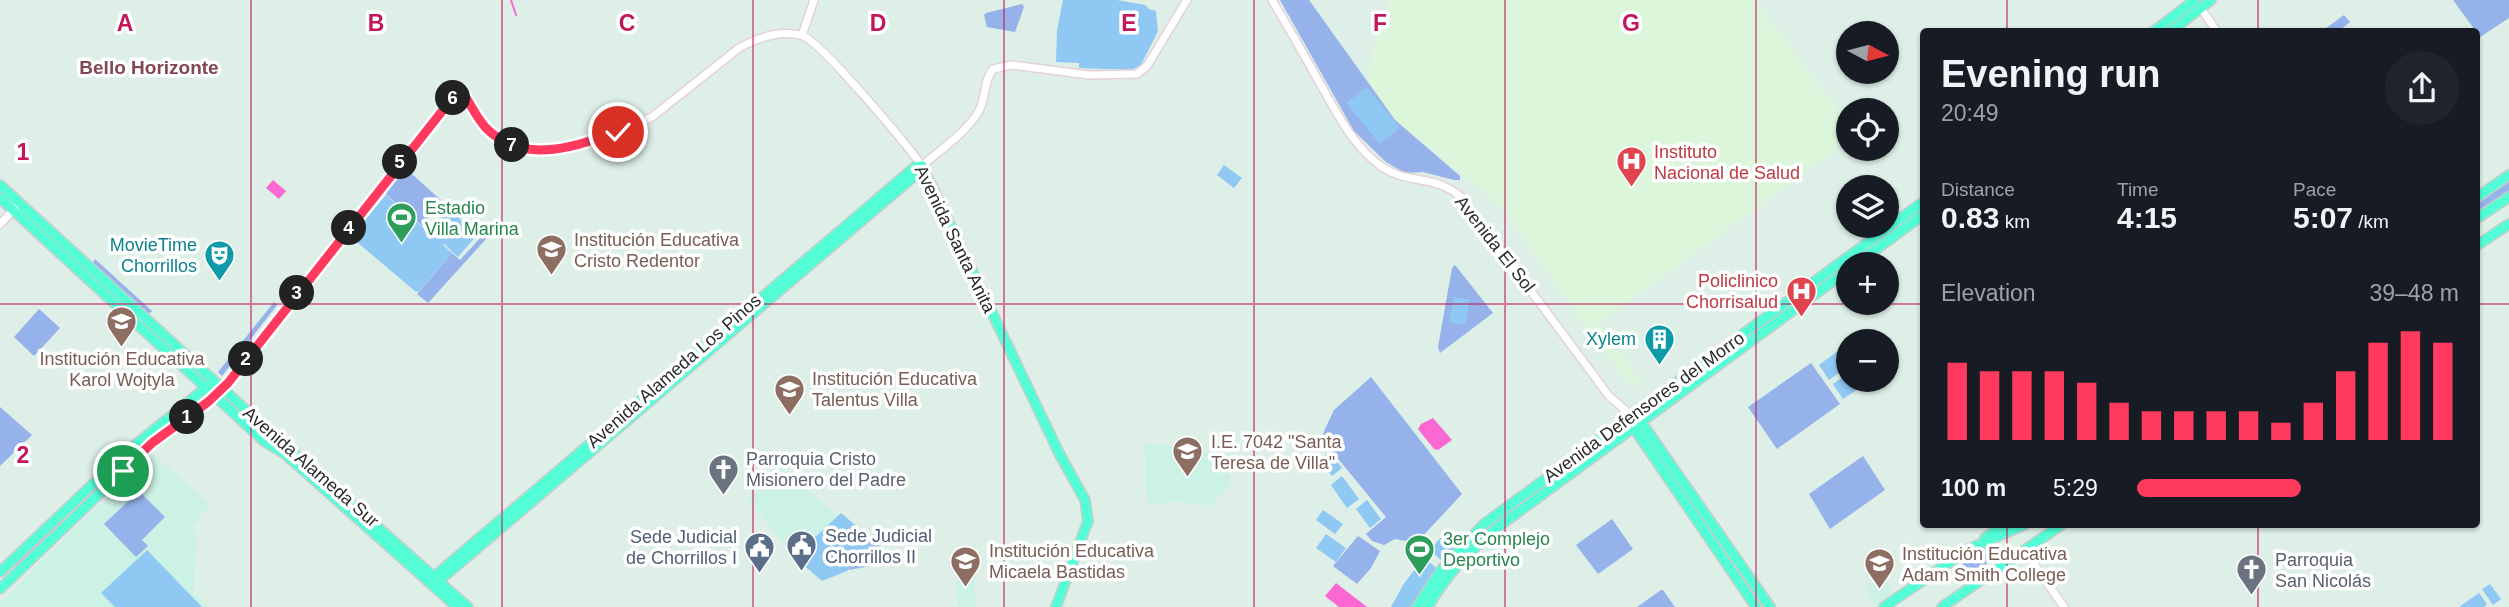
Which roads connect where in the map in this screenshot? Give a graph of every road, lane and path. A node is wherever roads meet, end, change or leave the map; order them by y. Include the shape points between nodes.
1 (814, 0) edge
2 (1187, 0) edge
3 (1272, 0) edge
4 (2211, 0) edge
5 (2198, 4) edge
6 (2159, 28) edge
7 (2174, 28) edge
8 (2214, 28) edge
9 (803, 35) junction
10 (922, 166) junction
11 (2509, 175) edge
12 (0, 185) edge
13 (2480, 195) edge
14 (2509, 197) edge
15 (8, 203) edge
16 (1920, 204) edge
17 (2480, 216) edge
18 (1920, 217) edge
19 (0, 224) edge
20 (2509, 224) edge
21 (2480, 243) edge
22 (1872, 252) edge
23 (1836, 279) edge
24 (205, 387) junction
25 (223, 388) junction
26 (215, 396) junction
27 (1632, 416) junction
28 (1637, 424) junction
29 (2000, 528) edge
30 (2017, 528) edge
31 (2057, 528) edge
32 (1969, 549) junction
33 (2024, 550) junction
34 (0, 572) edge
35 (434, 581) junction
36 (0, 589) edge
37 (457, 607) edge
38 (468, 607) edge
39 (1056, 607) edge
40 (1417, 607) edge
41 (1428, 607) edge
42 (1756, 607) edge
43 (1770, 607) edge
44 (1885, 607) edge
45 (1942, 607) edge
46 (2064, 607) edge

1 - 9 street
2 - 10 street, Avenida Alameda Los Pinos via 1147,66 1137,74 1089,75 1012,65 993,69 980,109
3 - 27 street, Avenida El Sol via 1363,151 1392,173 1441,183 1461,197 1609,396
4 - 5 main road
5 - 6 main road
5 - 7 main road
5 - 8 street
9 - 10 street, Avenida Santa Anita via 834,62
9 - 25 street via 755,39 652,117 556,150 527,150 500,139 460,94 382,185
10 - 35 main road, Avenida Alameda Los Pinos
10 - 39 main road, Avenida Santa Anita via 1085,500 1088,521
11 - 13 main road
12 - 15 main road, Avenida Alameda Sur
14 - 17 main road
15 - 19 street
15 - 24 main road, Avenida Alameda Sur
15 - 25 main road, Avenida Alameda Sur
16 - 27 main road, Avenida Defensores del Morro
18 - 22 main road
20 - 21 main road
23 - 28 main road, Avenida Defensores del Morro
24 - 25 main road
24 - 26 main road, Avenida Alameda Sur
24 - 34 main road via 128,450
25 - 26 main road
25 - 35 main road, Avenida Alameda Sur
26 - 35 main road, Avenida Alameda Sur
26 - 36 main road via 152,443
27 - 28 main road
27 - 40 main road, Avenida Defensores del Morro via 1485,524 1442,569
28 - 41 main road, Avenida Defensores del Morro via 1480,542
28 - 42 main road
28 - 43 main road
29 - 32 main road
30 - 32 main road
31 - 33 main road
32 - 44 main road
33 - 45 main road
33 - 46 street
35 - 37 main road, Avenida Alameda Sur
35 - 38 main road, Avenida Alameda Sur

